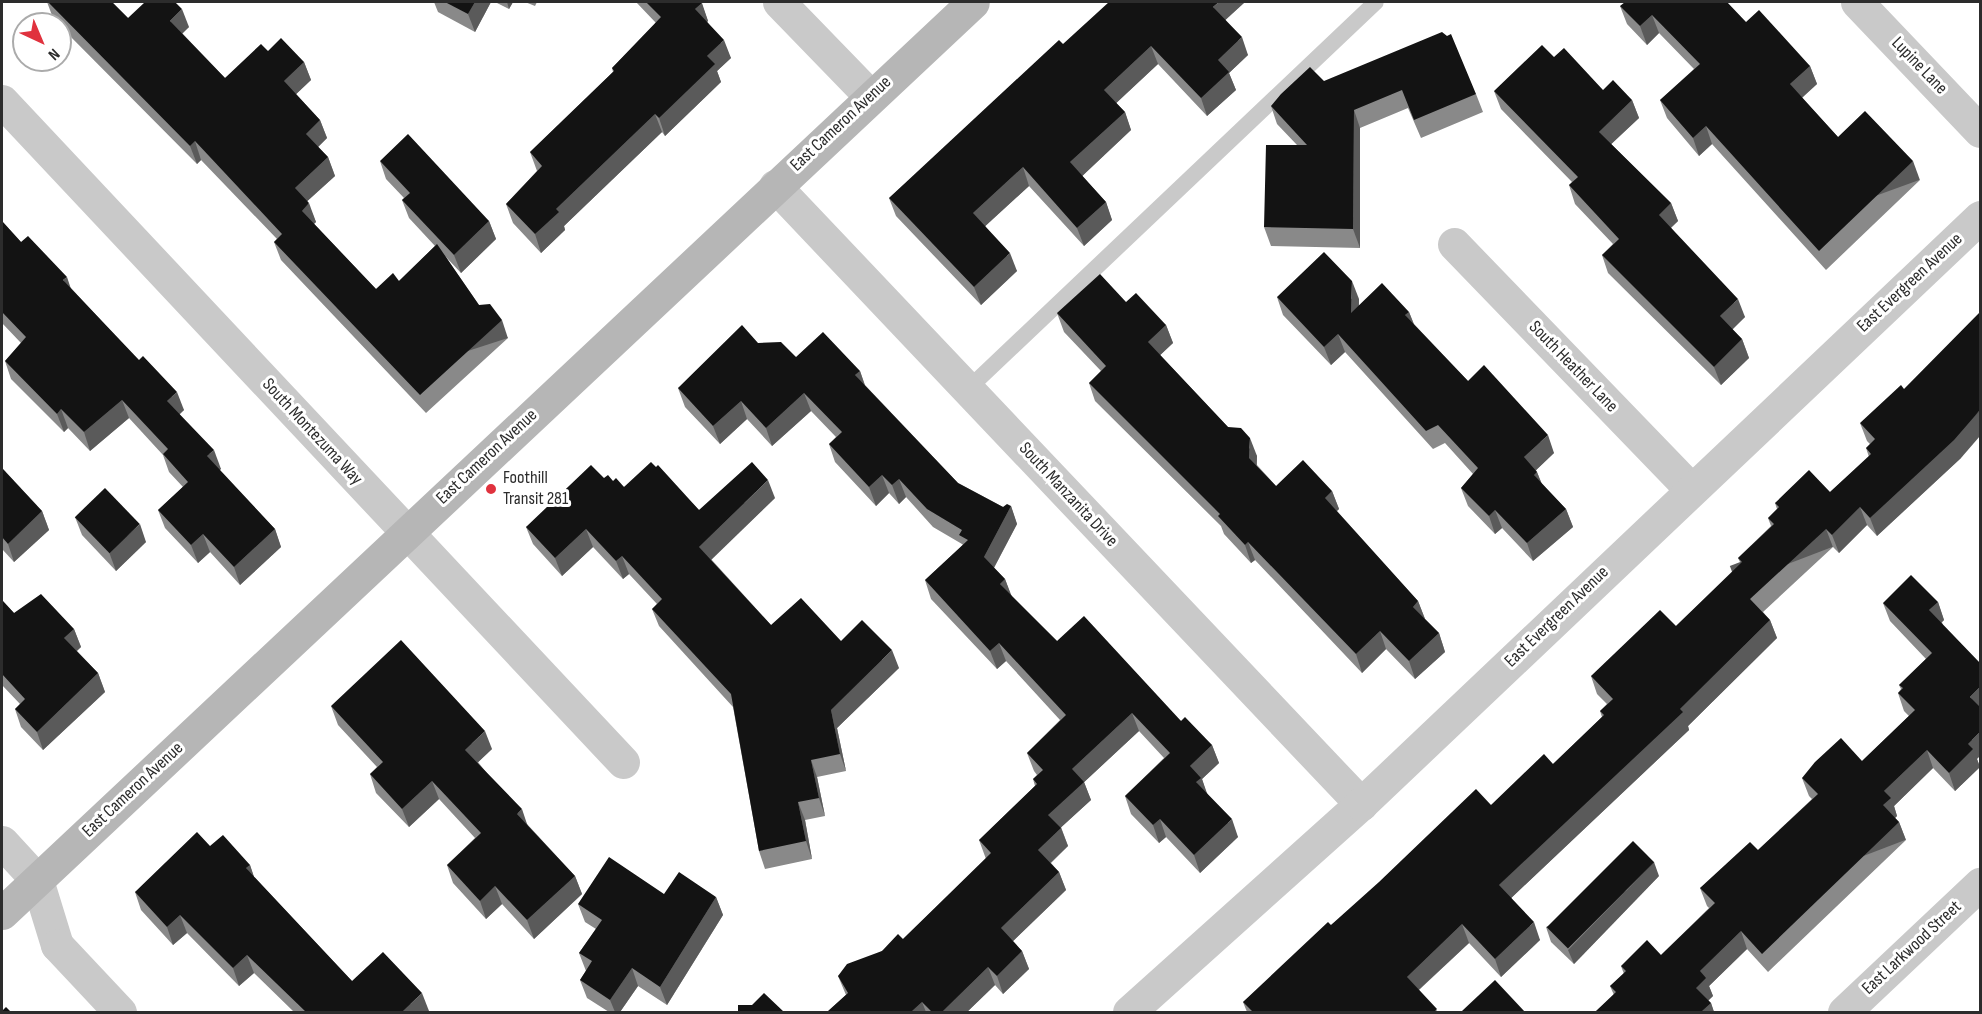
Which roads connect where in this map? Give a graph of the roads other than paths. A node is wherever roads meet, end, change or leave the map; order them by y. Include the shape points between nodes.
1 (779, 2) edge
2 (973, 2) edge
3 (1376, 2) edge
4 (1857, 2) edge
5 (871, 97) junction
6 (2, 101) edge
7 (1980, 131) edge
8 (775, 186) junction
9 (1980, 216) edge
10 (1454, 244) dead end
11 (968, 389) junction
12 (1691, 489) junction
13 (407, 533) junction
14 (623, 762) dead end
15 (1361, 804) junction
16 (2, 842) edge
17 (37, 880) junction
18 (1980, 884) edge
19 (2, 913) edge
20 (120, 1012) edge
21 (1129, 1012) edge
22 (1844, 1012) edge

1 - 5 street
2 - 5 main road, East Cameron Avenue
3 - 11 lane
4 - 7 street, Lupine Lane
5 - 8 main road, East Cameron Avenue
6 - 13 street, South Montezuma Way
8 - 11 street, South Manzanita Drive
8 - 13 main road, East Cameron Avenue
9 - 12 street, East Evergreen Avenue
10 - 12 street, South Heather Lane
11 - 15 street, South Manzanita Drive
12 - 15 street, East Evergreen Avenue
13 - 14 street, South Montezuma Way
13 - 17 main road, East Cameron Avenue
15 - 21 street, East Evergreen Avenue
16 - 17 street
17 - 19 main road, East Cameron Avenue
17 - 20 street via 57,945
18 - 22 street, East Larkwood Street

